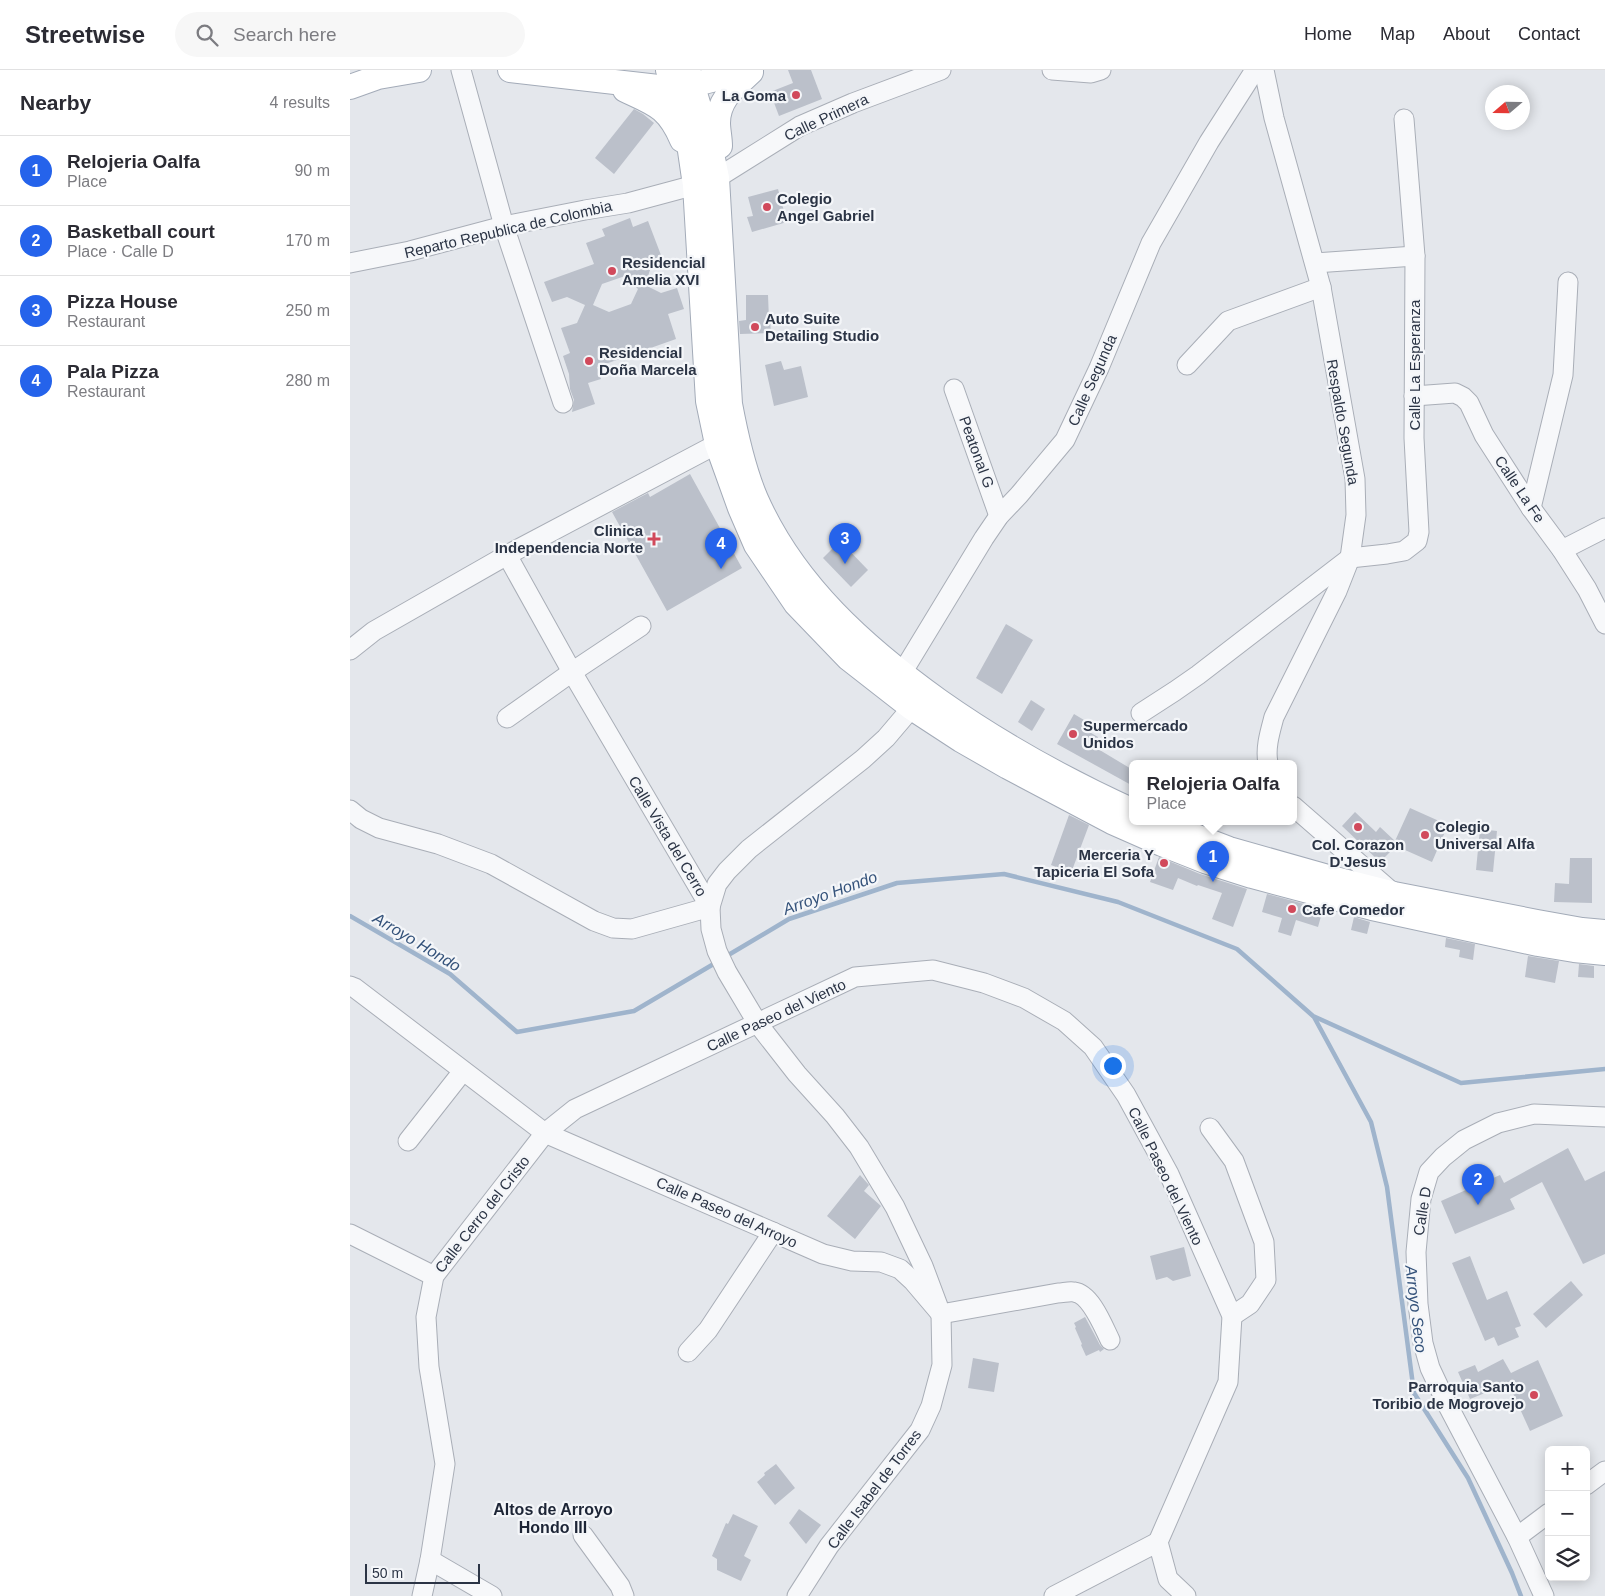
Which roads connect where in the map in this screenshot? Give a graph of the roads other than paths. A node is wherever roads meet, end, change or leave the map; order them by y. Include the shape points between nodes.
1 (419, 70) edge
2 (461, 70) edge
3 (510, 70) edge
4 (752, 70) edge
5 (941, 70) edge
6 (1052, 70) edge
7 (1101, 70) edge
8 (1255, 70) edge
9 (1264, 70) edge
10 (679, 78) edge
11 (600, 80) junction
12 (350, 87) edge
13 (1404, 119) dead end
14 (717, 178) junction
15 (694, 180) junction
16 (504, 226) junction
17 (1415, 256) junction
18 (350, 263) edge
19 (1315, 263) junction
20 (1568, 282) dead end
21 (1321, 287) junction
22 (1187, 365) dead end
23 (954, 389) dead end
24 (1414, 396) junction
25 (563, 403) dead end
26 (726, 441) junction
27 (1531, 508) junction
28 (999, 516) junction
29 (1605, 528) edge
30 (1562, 550) junction
31 (507, 555) junction
32 (1350, 558) junction
33 (1605, 624) edge
34 (641, 626) dead end
35 (350, 650) edge
36 (572, 672) junction
37 (902, 673) junction
38 (919, 700) junction
39 (1140, 713) dead end
40 (507, 718) dead end
41 (1268, 760) edge
42 (1129, 809) edge
43 (1297, 809) edge
44 (350, 810) edge
45 (1166, 825) edge
46 (1394, 894) junction
47 (710, 907) junction
48 (1605, 932) edge
49 (1605, 953) edge
50 (350, 986) edge
51 (758, 1024) junction
52 (463, 1071) junction
53 (1605, 1117) edge
54 (1210, 1128) dead end
55 (545, 1133) junction
56 (408, 1141) dead end
57 (773, 1232) junction
58 (350, 1234) edge
59 (434, 1276) junction
60 (941, 1314) junction
61 (1232, 1316) junction
62 (1110, 1340) dead end
63 (688, 1352) dead end
64 (1605, 1471) edge
65 (1590, 1482) edge
66 (1545, 1516) edge
67 (583, 1535) dead end
68 (1517, 1537) junction
69 (1158, 1542) junction
70 (430, 1560) junction
71 (422, 1596) edge
72 (492, 1596) edge
73 (624, 1596) edge
74 (797, 1596) edge
75 (1054, 1596) edge
76 (1186, 1596) edge
77 (1544, 1596) edge

1 - 12 main road via 378,77
2 - 16 street
3 - 11 main road
4 - 10 main road
4 - 14 main road via 730,91 719,110
5 - 14 street, Calle Primera via 800,126
6 - 7 street via 1091,73
8 - 28 street, Calle Segunda via 1209,142 1151,244 1065,440
9 - 19 street, Respaldo Segunda via 1274,118
10 - 11 main road
10 - 14 main road via 709,140
10 - 15 main road
11 - 15 main road via 656,104 669,116 683,141
13 - 17 street, Calle La Esperanza
14 - 26 main road via 730,404
15 - 16 street, Reparto Republica de Colombia via 628,203
15 - 26 main road via 708,401
16 - 18 street, Reparto Republica de Colombia
16 - 25 street
17 - 19 street
17 - 24 street, Calle La Esperanza
19 - 21 street, Respaldo Segunda
20 - 27 street via 1563,375
21 - 22 street via 1228,321
21 - 32 street, Respaldo Segunda via 1355,479 1356,514
23 - 28 street, Peatonal G
24 - 27 street, Calle La Fe via 1455,393 1463,397
24 - 32 street, Calle La Esperanza via 1417,541 1404,551
26 - 31 street
26 - 37 main road via 788,556 806,582 862,641
26 - 38 main road via 740,508 756,545 796,604 848,658
27 - 30 street, Calle La Fe
28 - 37 street, Calle Segunda
29 - 30 street
30 - 33 street, Calle La Fe
31 - 35 street via 374,631
31 - 36 street, Calle Vista del Cerro
32 - 39 street via 1198,675
32 - 41 street, Respaldo Segunda via 1337,591 1274,717 1269,733
34 - 36 street
36 - 40 street
36 - 47 street, Calle Vista del Cerro
37 - 38 main road
38 - 42 main road via 973,724 1058,774
38 - 47 street via 863,759 749,848 717,884
38 - 49 main road via 961,740 1081,806 1204,861 1372,908 1538,944
43 - 46 street
44 - 47 street, Calle Vista del Cerro via 379,828 438,844 491,864 612,928 632,929
45 - 46 main road via 1229,849
46 - 48 main road
47 - 51 street, Calle Isabel de Torres via 711,929 717,950
50 - 52 street, Calle Paseo del Arroyo
51 - 55 street, Calle Paseo del Viento via 575,1109
51 - 60 street, Calle Isabel de Torres via 859,1147 895,1207
51 - 61 street, Calle Paseo del Viento via 855,977 933,970 984,983 1024,998 1064,1022 1093,1047 1126,1095 1168,1174
52 - 55 street, Calle Paseo del Arroyo
52 - 56 street
53 - 68 street, Calle D via 1534,1114 1498,1123 1464,1140 1443,1157 1429,1172 1421,1199 1416,1252 1422,1344 1446,1402
54 - 61 street via 1234,1161 1264,1242 1266,1280 1250,1304
55 - 57 street, Calle Paseo del Arroyo
55 - 59 street, Calle Cerro del Cristo
57 - 60 street, Calle Paseo del Arroyo via 823,1254 852,1261 881,1262 900,1269
57 - 63 street via 708,1330
58 - 59 street
59 - 70 street, Calle Cerro del Cristo via 426,1317 428,1357 445,1464
60 - 62 street via 1076,1292 1091,1304
60 - 74 street, Calle Isabel de Torres via 942,1365 931,1406 920,1430 829,1546
61 - 69 street, Calle Paseo del Viento via 1228,1382
64 - 65 street
66 - 68 street
67 - 73 street
68 - 77 street, Calle D
69 - 75 street
69 - 76 street via 1168,1579
70 - 71 street, Calle Cerro del Cristo
70 - 72 street

